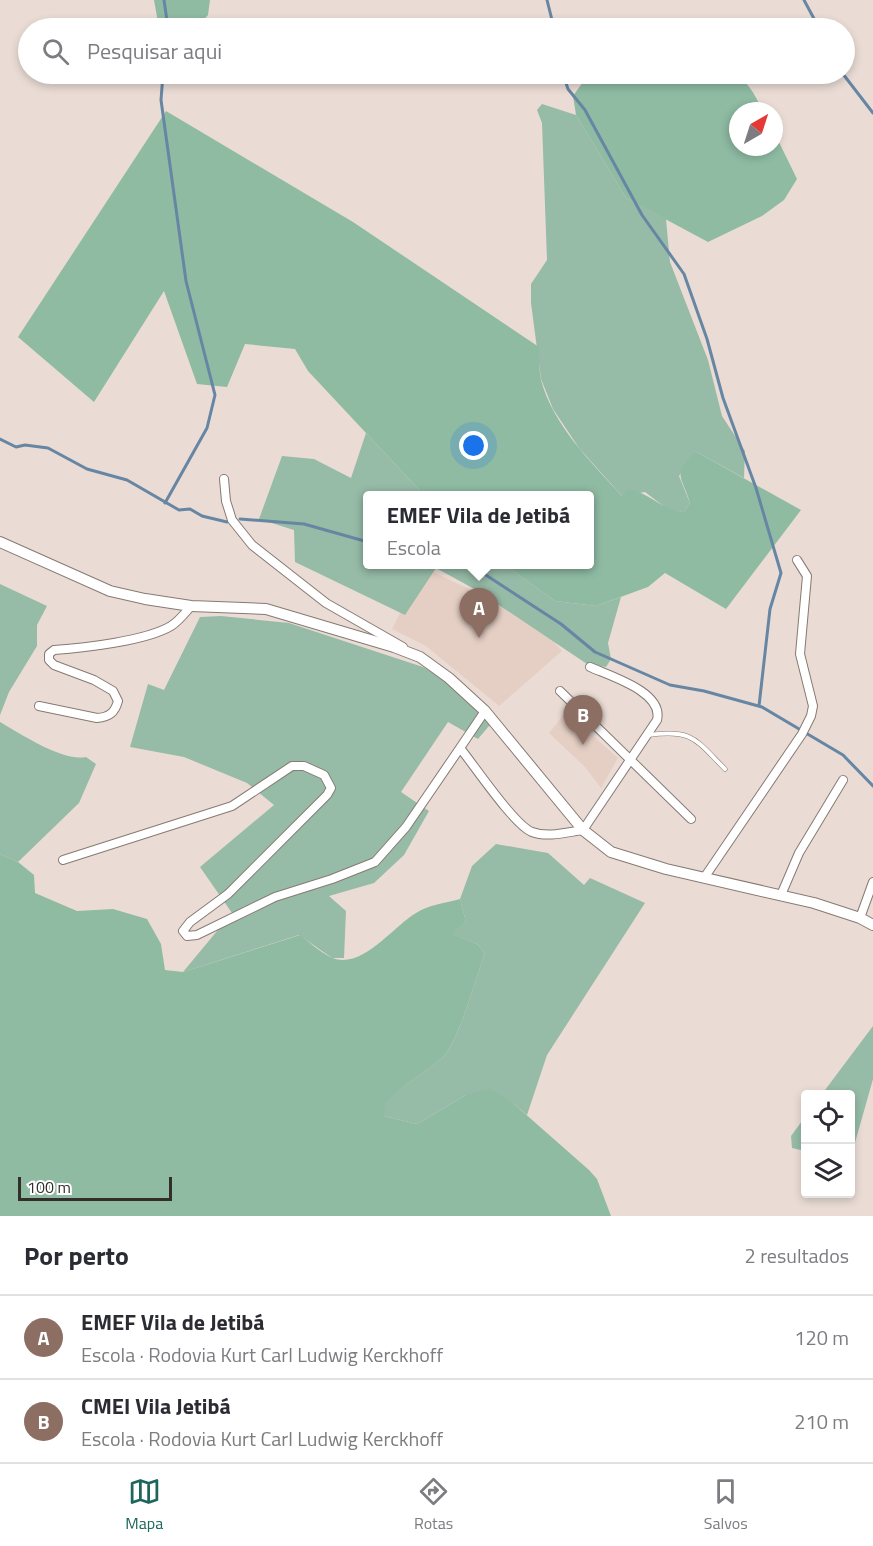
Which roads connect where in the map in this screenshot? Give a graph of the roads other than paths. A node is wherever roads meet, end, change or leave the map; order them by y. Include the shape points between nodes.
1 (224, 479) dead end
2 (0, 542) edge
3 (797, 560) dead end
4 (191, 606) junction
5 (420, 657) junction
6 (590, 667) dead end
7 (560, 692) dead end
8 (39, 706) dead end
9 (484, 711) junction
10 (647, 735) junction
11 (460, 748) junction
12 (629, 759) junction
13 (725, 770) dead end
14 (843, 780) dead end
15 (691, 819) dead end
16 (584, 830) junction
17 (63, 860) dead end
18 (704, 878) junction
19 (873, 882) edge
20 (781, 895) junction
21 (860, 918) junction
22 (873, 926) edge

1 - 5 street via 232,520 252,545 326,603
2 - 4 street via 110,591
3 - 18 street via 807,576 800,654 813,706 811,716
4 - 5 street via 266,609
4 - 8 street via 178,621 154,633 49,654 54,665 113,691 118,700 116,710 107,717
5 - 9 street
6 - 10 street via 640,690 657,705 657,720
7 - 12 street
9 - 11 street
9 - 16 street
10 - 12 street
10 - 13 lane via 688,735
11 - 16 street via 522,826 545,835
11 - 17 street via 406,827 375,862 275,897 197,935 188,936 183,931 228,894 327,795 330,788 324,775 304,766 292,766 232,806
12 - 15 street
12 - 16 street
14 - 20 street via 799,853
16 - 18 street via 605,848 629,859
18 - 20 street
19 - 21 street
20 - 21 street
21 - 22 street

